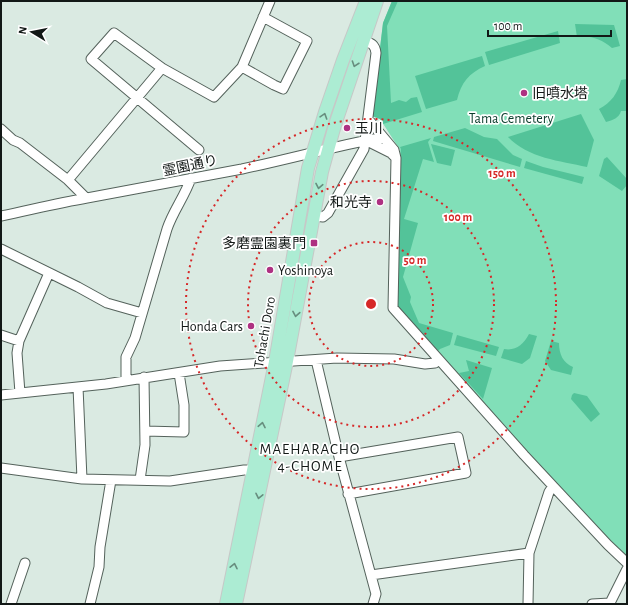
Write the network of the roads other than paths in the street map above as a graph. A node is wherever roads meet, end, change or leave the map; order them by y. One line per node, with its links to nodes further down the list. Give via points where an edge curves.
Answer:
1 (270, 1): 3 (street)
2 (368, 1): 4 (main road, Tohachi Doro); 14 (main road, Tohachi Doro, one-way to 2, via 343,60)
3 (263, 17): 5 (street); 5 (street, via 307,41 283,89)
4 (364, 41): 8 (street, via 376,48); 12 (main road, Tohachi Doro, one-way to 12)
5 (242, 67): 6 (street, via 214,97)
6 (162, 68): 7 (street); 7 (street, via 114,33 91,59)
7 (137, 98): 13 (street); 17 (street)
8 (368, 119): 10 (street); 11 (street)
9 (1, 128): 17 (street, via 13,140)
10 (384, 137): 11 (street, 霊園通り); 15 (street, via 394,150)
11 (366, 140): 12 (street, 霊園通り); 15 (street); 20 (street, via 364,149 328,213 323,217)
12 (328, 148): 14 (street, 霊園通り); 20 (main road, Tohachi Doro, one-way to 20)
13 (200, 150)
14 (312, 153): 16 (street, 霊園通り); 29 (main road, Tohachi Doro)
15 (396, 158): 27 (street, via 392,308)
16 (191, 178): 18 (street, 霊園通り); 23 (street, via 170,218)
17 (68, 180): 18 (street)
18 (86, 198): 19 (street, 霊園通り)
19 (1, 216)
20 (314, 216): 28 (main road, Tohachi Doro, one-way to 28)
21 (1, 249): 22 (street)
22 (49, 273): 23 (street, via 107,303); 25 (street)
23 (142, 313): 32 (street, via 126,357)
24 (1, 335): 25 (street)
25 (19, 341): 34 (street, via 17,353)
26 (316, 360): 27 (street, via 368,358 426,364); 28 (street); 37 (street)
27 (438, 360): 43 (street)
28 (288, 361): 29 (street); 53 (main road, Tohachi Doro, one-way to 53)
29 (275, 362): 30 (street, via 220,366); 39 (main road, Tohachi Doro, one-way to 29)
30 (180, 373): 31 (street); 36 (street, via 184,432)
31 (144, 377): 32 (street); 36 (street)
32 (126, 380): 33 (street)
33 (78, 387): 34 (street); 40 (street)
34 (20, 393): 35 (street)
35 (1, 395)
36 (145, 431): 42 (street)
37 (338, 457): 44 (street); 44 (street, via 458,437 466,473)
38 (1, 468): 40 (street)
39 (254, 470): 42 (street, via 170,481); 52 (main road, Tohachi Doro, one-way to 39)
40 (82, 479): 41 (street)
41 (111, 480): 42 (street); 51 (street, via 99,567)
42 (140, 480)
43 (553, 486): 45 (street); 47 (street)
44 (348, 494): 49 (street)
45 (529, 553): 49 (street); 55 (street)
46 (25, 563): 50 (street)
47 (627, 563)
48 (627, 569): 56 (street, via 610,603)
49 (371, 575): 54 (street, via 376,594)
50 (11, 604)
51 (90, 604)
52 (226, 604)
53 (236, 604)
54 (373, 604)
55 (528, 604)
56 (592, 604)

